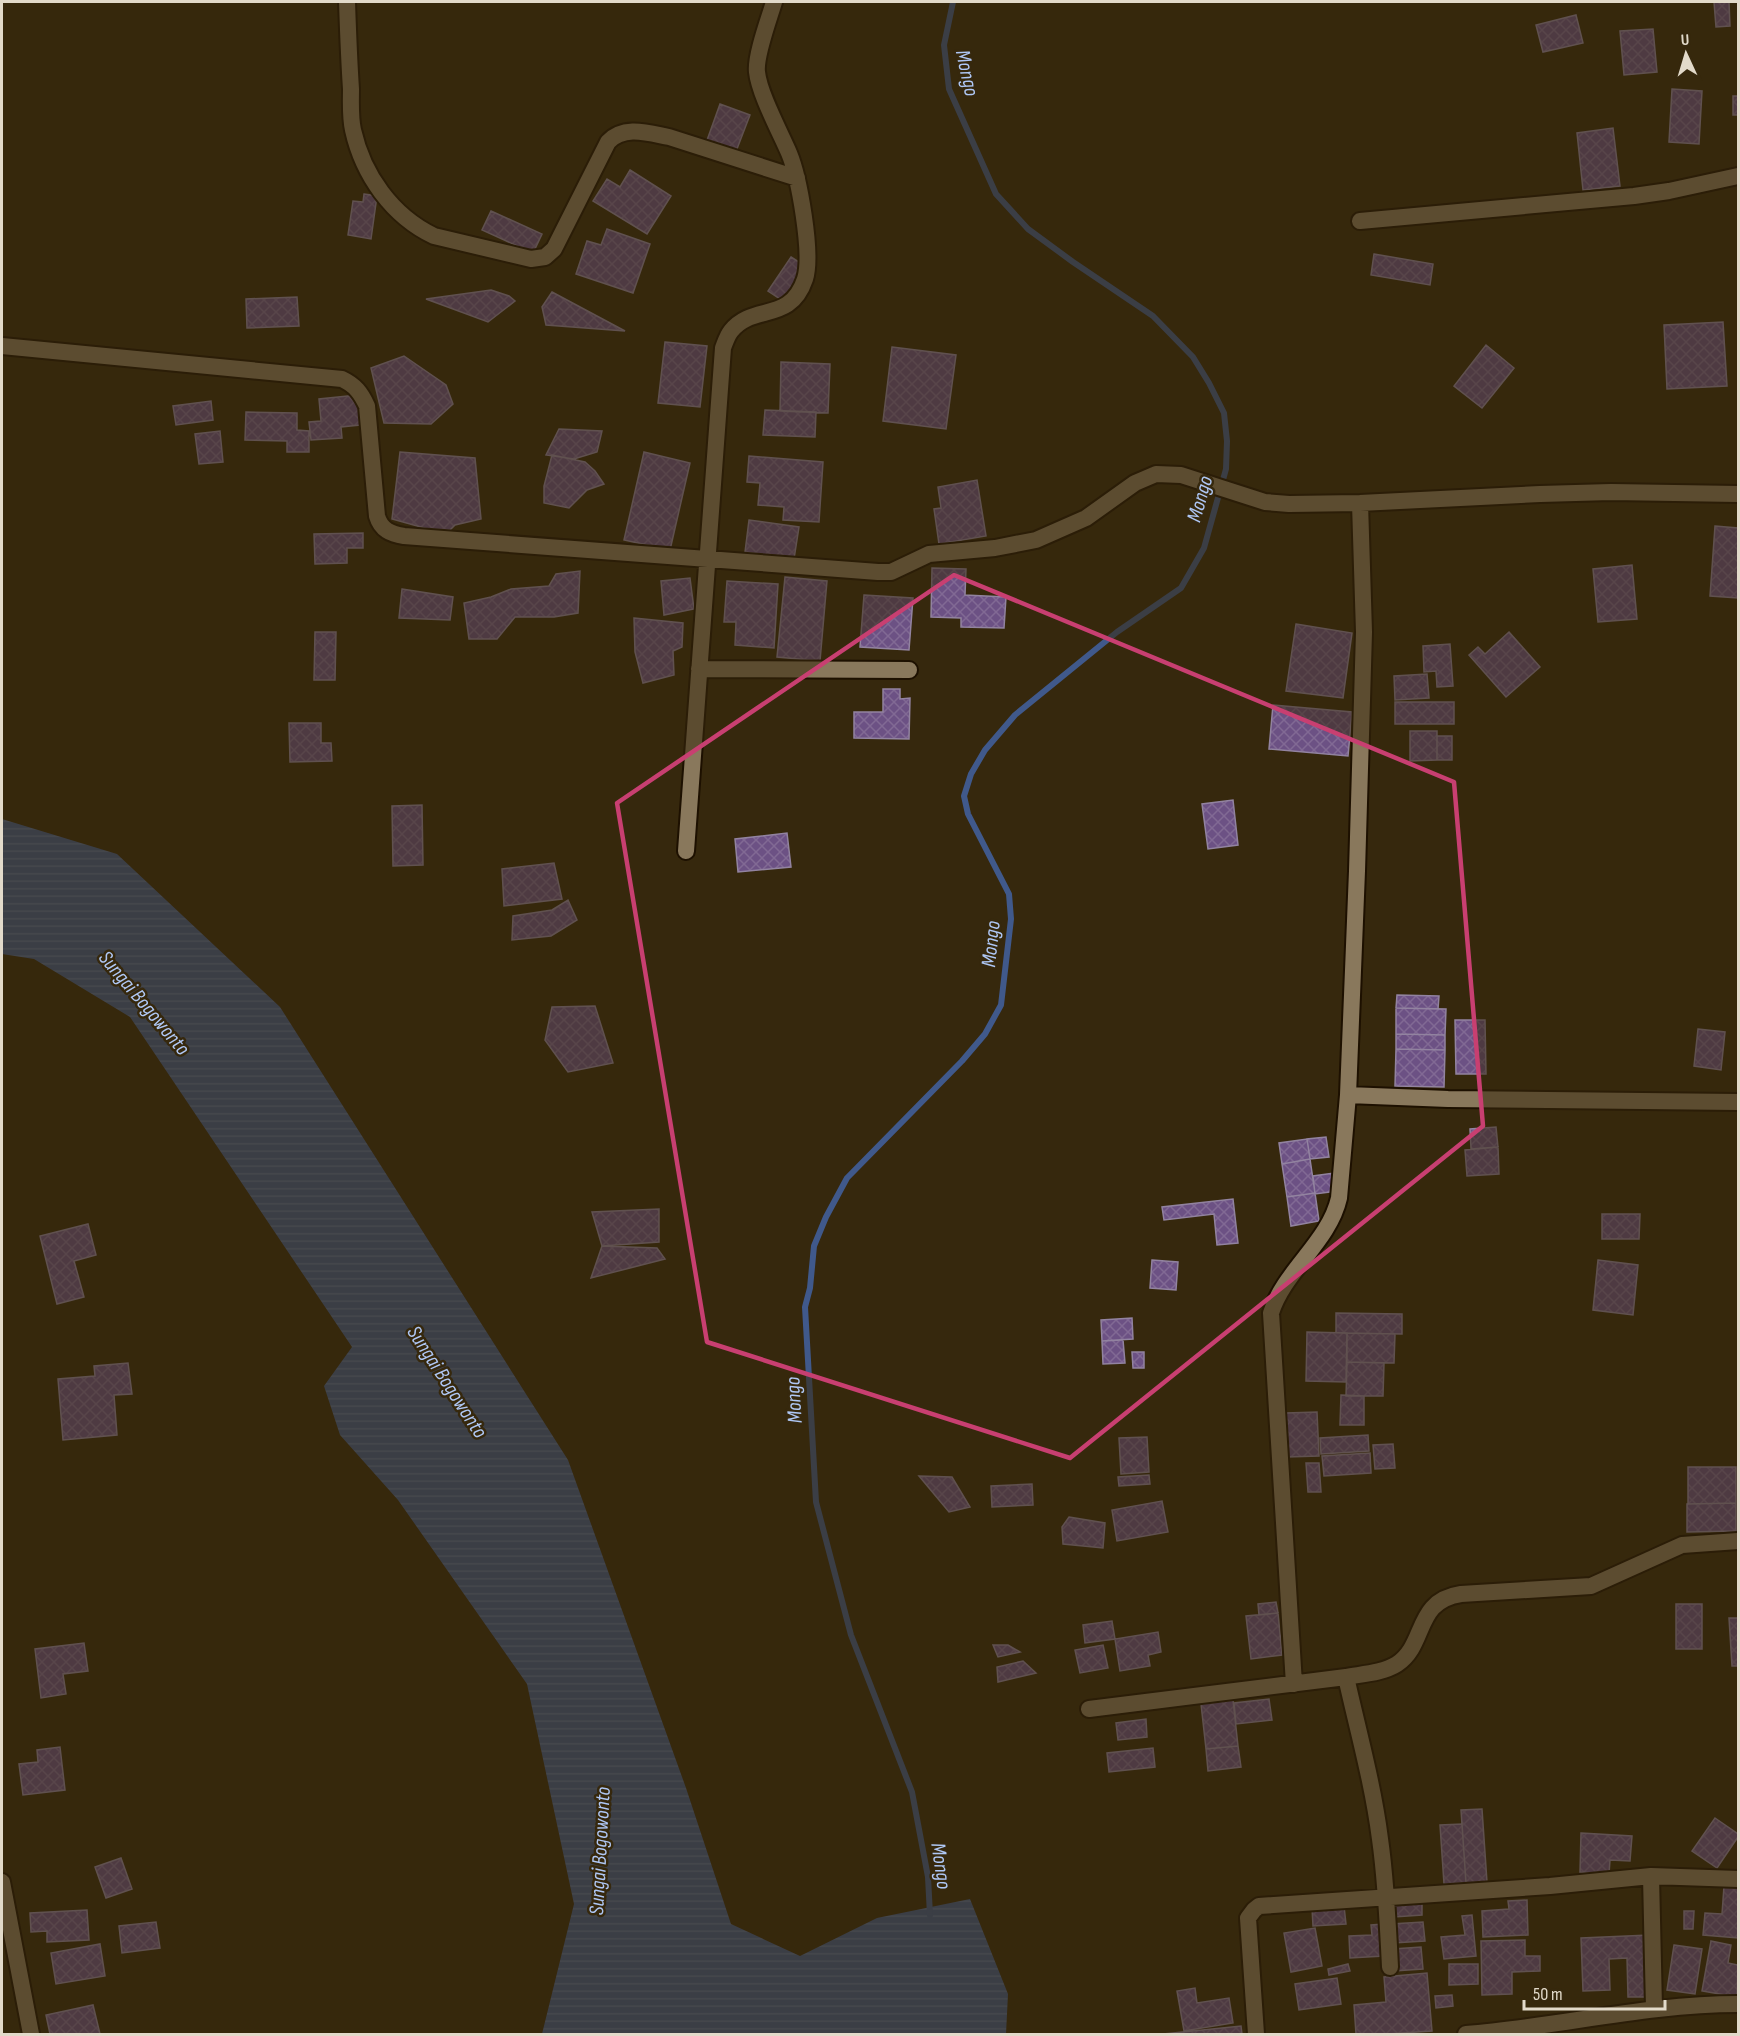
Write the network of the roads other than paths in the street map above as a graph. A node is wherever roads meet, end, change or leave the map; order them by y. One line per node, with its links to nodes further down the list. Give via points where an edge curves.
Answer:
1 (346, 2): 4 (street, via 352,129 363,161 384,196 420,230 434,236 531,259 545,257 554,249 608,142 626,132 669,137)
2 (774, 2): 4 (street, via 757,72)
3 (1738, 176): 5 (street, via 1634,196)
4 (797, 178): 9 (street, via 808,259 799,295 785,307 744,321 731,332 723,348)
5 (1359, 221)
6 (2, 346): 9 (street, via 342,380 354,387 367,406 377,516 386,530 404,536)
7 (1738, 494): 8 (street, via 1564,493)
8 (1360, 503): 9 (street, via 1265,502 1181,475 1156,474 1135,483 1086,518 1036,540 929,554 891,572); 13 (street, via 1364,632)
9 (706, 559): 10 (street)
10 (699, 669): 11 (street); 12 (street)
11 (909, 670)
12 (686, 851)
13 (1348, 1095): 14 (street); 17 (street, via 1337,1205 1271,1313)
14 (1738, 1102)
15 (1738, 1542): 16 (street, via 1682,1545 1591,1586 1447,1597 1431,1608 1399,1663)
16 (1346, 1677): 17 (street); 22 (street, via 1374,1800)
17 (1294, 1684): 18 (street)
18 (1089, 1709)
19 (1651, 1876): 20 (street); 22 (street); 25 (street)
20 (1738, 1879)
21 (2, 1882): 26 (street)
22 (1386, 1898): 23 (street); 27 (street, via 1259,1906 1254,1910 1248,1918)
23 (1390, 1967)
24 (1738, 2004): 25 (street)
25 (1654, 2008): 28 (street, via 1522,2030)
26 (31, 2034)
27 (1256, 2034)
28 (1466, 2034)

